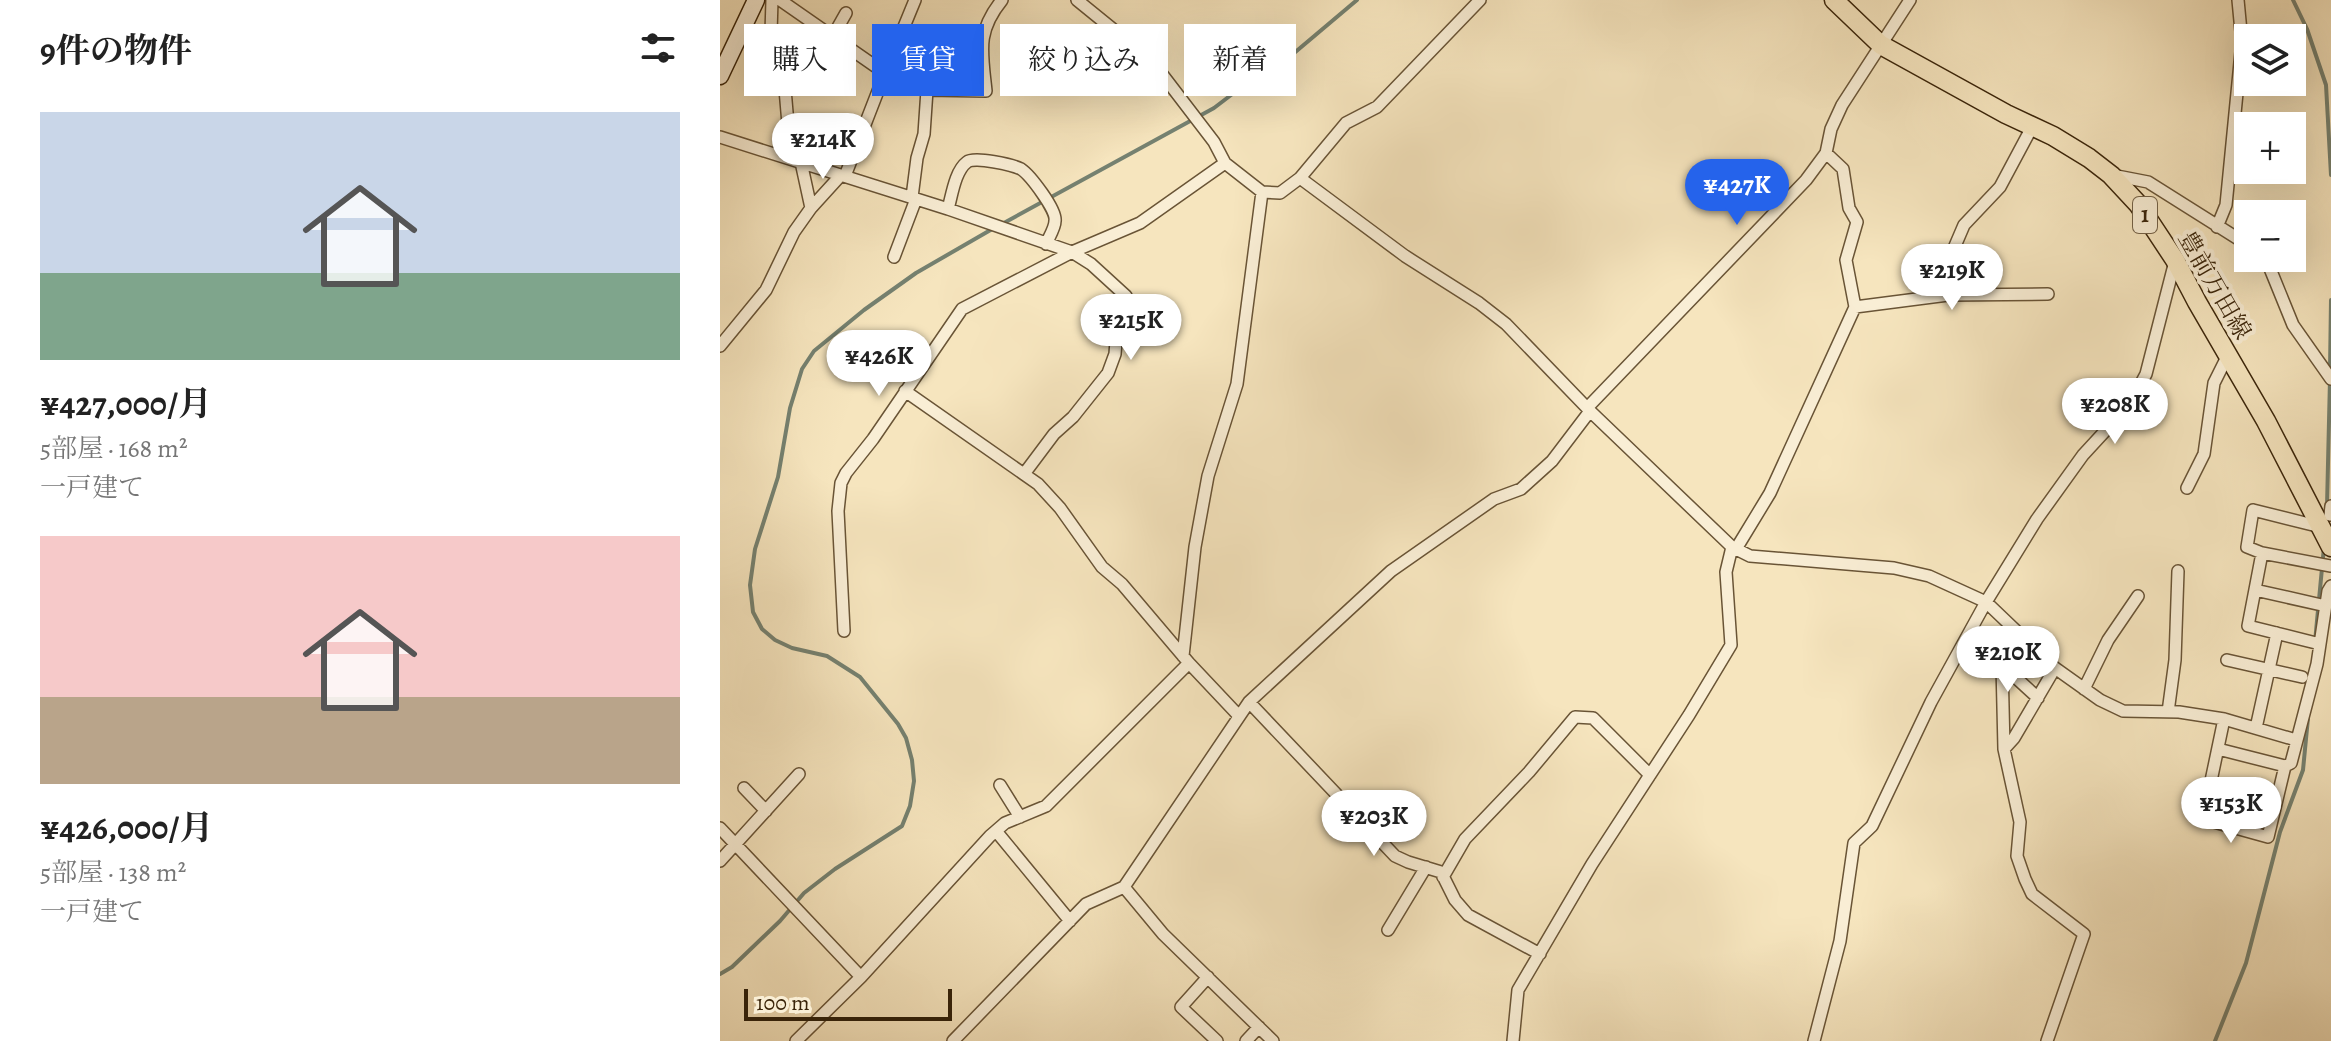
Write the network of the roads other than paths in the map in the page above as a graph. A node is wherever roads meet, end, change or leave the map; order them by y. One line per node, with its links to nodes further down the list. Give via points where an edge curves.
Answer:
1 (756, 0): 16 (main road)
2 (772, 0): 21 (street, via 771,33)
3 (780, 0): 12 (street)
4 (915, 0): 14 (street)
5 (1002, 0): 27 (street, via 981,37 986,91 927,90)
6 (1077, 0): 22 (street, via 1152,61)
7 (1480, 0): 25 (street, via 1377,107 1346,123)
8 (1834, 0): 15 (main road, 豊前万田線 / 1)
9 (1910, 0): 15 (street)
10 (2238, 0): 30 (street, via 2242,42 2226,205)
11 (846, 13): 13 (street)
12 (815, 24)
13 (840, 24)
14 (905, 24)
15 (1881, 45): 18 (main road, 豊前万田線 / 1); 20 (street, via 1842,105)
16 (720, 76)
17 (876, 96): 23 (street)
18 (2032, 127): 24 (main road, 豊前万田線 / 1); 38 (street, via 2000,187 1964,225 1952,253)
19 (720, 137): 21 (street)
20 (1826, 153): 39 (street, via 1843,169 1849,208 1857,222 1846,260); 44 (street)
21 (796, 160): 23 (street); 28 (street)
22 (1225, 163): 26 (street); 33 (street, via 1140,223)
23 (843, 175): 27 (street); 28 (street)
24 (2111, 175): 30 (street, via 2148,182); 35 (main road, 豊前万田線 / 1, via 2138,204)
25 (1300, 178): 26 (street, via 1280,193); 44 (street, via 1506,324)
26 (1262, 192): 62 (street, via 1237,384 1208,476 1195,547)
27 (914, 198): 29 (street); 34 (street)
28 (811, 208): 40 (street, via 766,290)
29 (948, 209): 32 (street); 32 (street, via 967,162 1018,167 1054,211 1056,220)
30 (2217, 227): 31 (street)
31 (2234, 237)
32 (1046, 244): 33 (street)
33 (1072, 252): 43 (street, via 962,309); 45 (street, via 1126,296 1126,306 1108,373)
34 (894, 257)
35 (2175, 260): 41 (main road, 豊前万田線 / 1); 56 (street, via 2146,374 2130,404 2083,455)
36 (2271, 272): 42 (street, via 2293,325)
37 (2048, 294): 38 (street)
38 (1948, 295): 39 (street)
39 (1855, 307): 49 (street, via 1770,493)
40 (720, 346)
41 (2228, 355): 46 (street, via 2214,383 2204,454); 47 (main road, 豊前万田線 / 1, via 2311,508)
42 (2331, 379)
43 (905, 391): 45 (street); 58 (street, via 841,483 838,548)
44 (1588, 410): 49 (street); 70 (street, via 1552,461 1521,489 1494,499 1391,571)
45 (1024, 474): 62 (street, via 1060,508 1102,567)
46 (2187, 488)
47 (2328, 516): 48 (main road, 豊前万田線 / 1); 50 (street, via 2253,510 2247,547)
48 (2331, 546)
49 (1734, 548): 56 (street, via 1750,556 1894,568 1929,576); 80 (street, via 1726,572 1731,645)
50 (2262, 553): 51 (street); 54 (street)
51 (2331, 566)
52 (2178, 571): 71 (street)
53 (2331, 586): 57 (street)
54 (2255, 590): 57 (street); 59 (street, via 2248,626)
55 (2138, 596): 68 (street)
56 (1986, 602): 60 (street); 65 (street)
57 (2326, 606): 61 (street)
58 (844, 631)
59 (2277, 633): 61 (street); 66 (street)
60 (1968, 635): 64 (street); 104 (street, via 1872,826 1854,843 1840,941)
61 (2320, 644): 75 (street)
62 (1186, 660): 72 (street); 84 (street, via 1046,806)
63 (2227, 660): 66 (street)
64 (2002, 665): 69 (street); 76 (street)
65 (2055, 668): 68 (street); 69 (street)
66 (2269, 670): 67 (street); 74 (street)
67 (2302, 677)
68 (2084, 689): 71 (street, via 2123,711)
69 (2038, 698): 76 (street)
70 (1249, 702): 72 (street); 89 (street, via 1395,856)
71 (2168, 712): 73 (street)
72 (1239, 716): 91 (street)
73 (2224, 719): 74 (street); 77 (street)
74 (2256, 728): 75 (street)
75 (2296, 740): 78 (street, via 2291,763)
76 (2004, 749): 105 (street, via 2020,822 2017,856 2025,879 2032,894 2084,934)
77 (2218, 749): 78 (street); 78 (street, via 2203,819 2268,837)
78 (2285, 766)
79 (799, 774): 83 (street)
80 (1650, 775): 90 (street, via 1593,718 1575,717 1465,839); 94 (street)
81 (1000, 785): 84 (street)
82 (744, 788): 83 (street)
83 (766, 811): 87 (street)
84 (1020, 817): 86 (street)
85 (720, 828): 87 (street)
86 (996, 831): 92 (street); 95 (street)
87 (735, 844): 88 (street); 95 (street)
88 (720, 861)
89 (1426, 867): 90 (street); 93 (street)
90 (1443, 877): 94 (street, via 1468,915)
91 (1124, 887): 92 (street, via 1086,904); 96 (street)
92 (1070, 921): 99 (street)
93 (1388, 930)
94 (1540, 954): 103 (street, via 1518,990)
95 (861, 977): 98 (street)
96 (1208, 977): 97 (street); 100 (street, via 1181,1007)
97 (1259, 1027): 101 (street); 102 (street)
98 (796, 1041)
99 (953, 1041)
100 (1217, 1041)
101 (1246, 1041)
102 (1273, 1041)
103 (1513, 1041)
104 (1814, 1041)
105 (2047, 1041)

